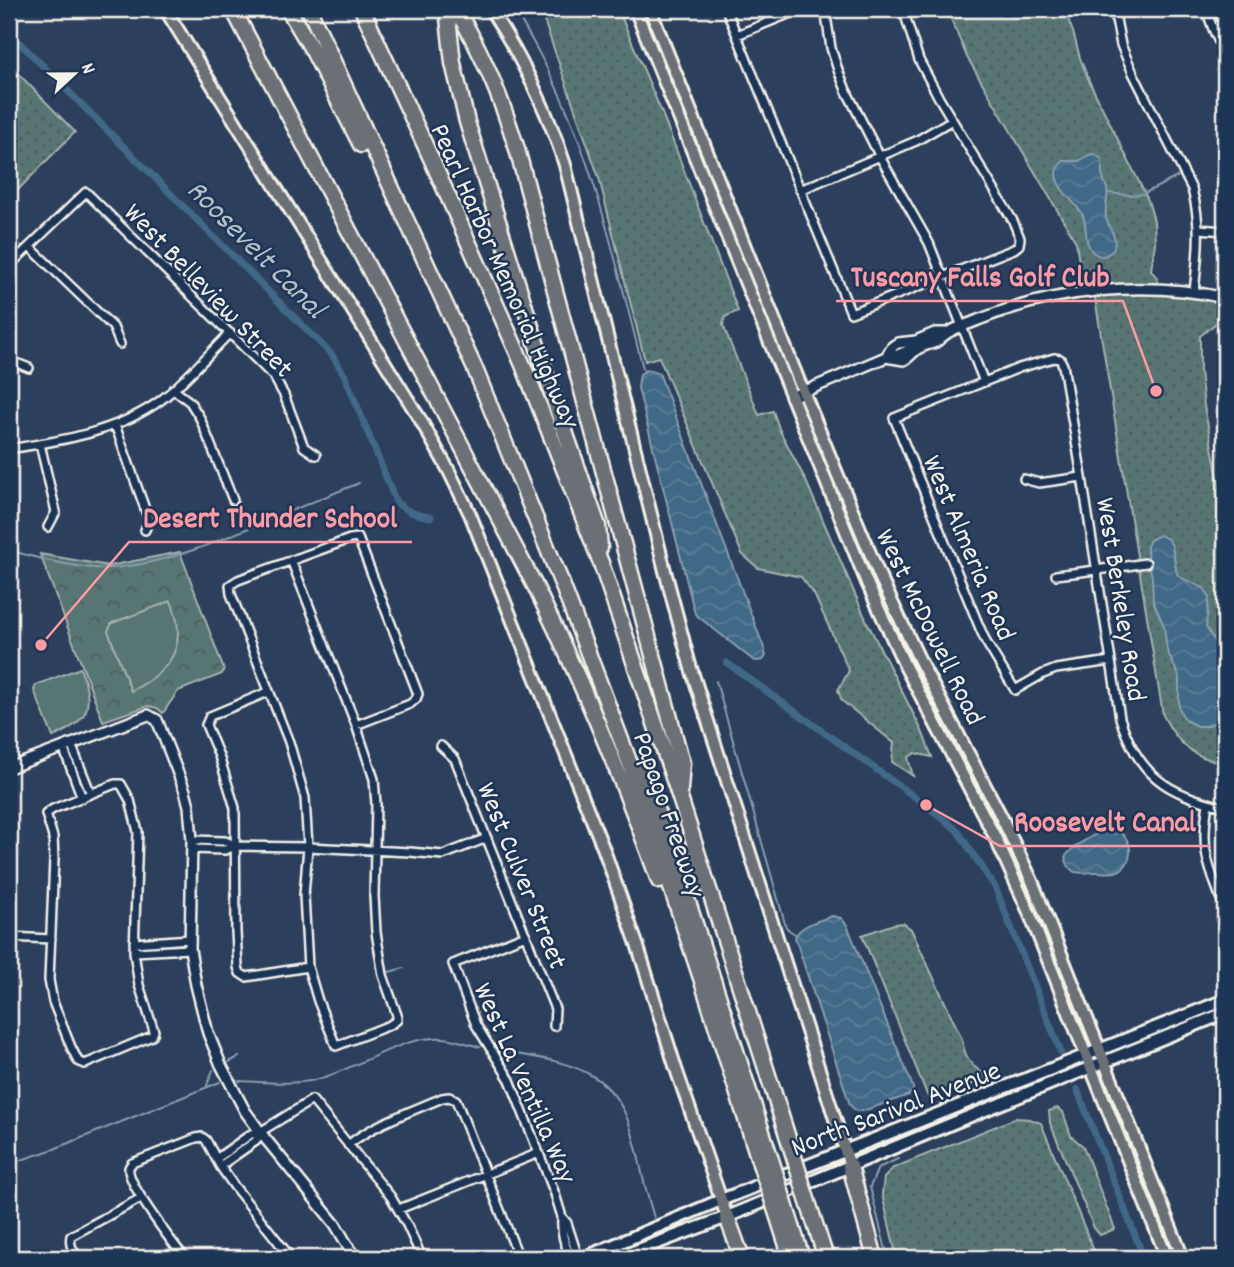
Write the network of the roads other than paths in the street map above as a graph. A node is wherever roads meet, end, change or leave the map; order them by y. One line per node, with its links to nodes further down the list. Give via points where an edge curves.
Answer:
1 (164, 9): 93 (main road, via 424,426 470,514 617,885)
2 (233, 9): 77 (highway, via 552,621 636,818 681,944)
3 (288, 9): 37 (highway, via 346,114)
4 (309, 9): 37 (highway)
5 (320, 9): 90 (highway, via 469,336 568,574 677,868)
6 (362, 9): 49 (highway, Pearl Harbor Memorial Highway, via 523,365)
7 (447, 9): 49 (highway, via 462,103 598,526)
8 (456, 9): 61 (highway, via 484,61 517,149 682,763)
9 (490, 9): 86 (main road, via 538,92 565,165 687,656)
10 (635, 9): 38 (main road, West McDowell Road)
11 (650, 9): 36 (main road, West McDowell Road)
12 (726, 9): 17 (street)
13 (825, 9): 17 (street, via 791,13); 20 (street, via 838,70)
14 (903, 9): 19 (street, via 919,60)
15 (1114, 9): 22 (street, via 1121,45 1133,73 1192,189)
16 (1206, 9): 18 (street)
17 (737, 35): 21 (street)
18 (1225, 55)
19 (952, 120): 20 (street); 26 (street, via 1020,238 1014,248)
20 (880, 157): 21 (street); 26 (street)
21 (800, 190): 26 (street, via 850,313)
22 (1199, 229): 23 (street); 27 (street)
23 (1225, 231)
24 (30, 247): 25 (street); 30 (street, West Belleview Street, via 86,192); 31 (street, via 113,327)
25 (9, 266)
26 (943, 277): 29 (street)
27 (1194, 292): 28 (street); 29 (street, via 1083,292 1021,306)
28 (1225, 299)
29 (961, 327): 34 (street); 36 (street, via 938,341 914,346)
30 (230, 333): 35 (street); 42 (street, West Belleview Street, via 274,377 304,447)
31 (120, 344)
32 (9, 354): 33 (street, via 14,362)
33 (29, 368)
34 (984, 382): 43 (street, West Berkeley Road, via 1028,365 1060,359); 53 (street, West Almeria Road, via 894,418 986,642 1016,690 1056,669)
35 (173, 389): 39 (street, via 146,410); 45 (street, via 201,418)
36 (803, 391): 38 (street); 81 (main road, West McDowell Road, via 888,594 1032,881)
37 (485, 393): 77 (highway, Papago Freeway, via 629,761)
38 (791, 397): 82 (main road, West McDowell Road, via 867,583 995,838)
39 (115, 425): 40 (street); 47 (street, via 149,520)
40 (40, 444): 41 (street); 46 (street, via 56,512)
41 (9, 449)
42 (316, 454)
43 (1082, 477): 44 (street, via 1039,483); 51 (street, West Berkeley Road)
44 (1024, 479)
45 (233, 500)
46 (48, 527)
47 (145, 530)
48 (291, 560): 54 (street, via 230,585); 55 (street); 55 (street, via 358,538 418,694 410,704)
49 (601, 563): 61 (highway, Papago Freeway)
50 (1146, 564): 51 (street)
51 (1097, 570): 52 (street); 53 (street, West Berkeley Road)
52 (1056, 575)
53 (1111, 662): 62 (street, West Berkeley Road, via 1120,718 1136,755 1175,792)
54 (268, 692): 66 (street, via 210,716 206,725 235,808); 67 (street, via 305,798)
55 (356, 725): 68 (street, via 374,779)
56 (67, 746): 58 (street); 59 (street); 60 (street); 65 (street, via 148,715 154,718 185,792)
57 (441, 746): 64 (street, West Culver Street, via 455,759)
58 (9, 768)
59 (91, 794): 60 (street); 73 (street, via 121,783 130,800 138,832)
60 (82, 798): 72 (street, via 46,814 54,859)
61 (680, 798): 111 (highway, Papago Freeway, bridge)
62 (1208, 804): 63 (street, West Berkeley Road); 69 (street, via 1205,852)
63 (1225, 807)
64 (487, 838): 68 (street, via 443,855); 70 (street, West Culver Street)
65 (191, 845): 66 (street, via 225,850); 74 (street)
66 (236, 846): 67 (street); 76 (street, via 240,973 246,977)
67 (308, 848): 68 (street); 76 (street, via 304,895)
68 (375, 850): 76 (street, via 378,953 397,1020 336,1046)
69 (1225, 909)
70 (526, 935): 80 (street, West Culver Street, via 555,1009); 87 (street, West La Ventilla Way, via 453,964 476,1025 510,1080)
71 (9, 937): 72 (street)
72 (51, 939): 75 (street, via 53,1002 78,1061 85,1064 152,1036)
73 (134, 943): 74 (street); 75 (street)
74 (190, 944): 75 (street); 84 (street, via 208,1033 245,1111)
75 (134, 952)
76 (308, 967)
77 (703, 984): 90 (highway, Papago Freeway)
78 (1225, 1000): 81 (main road, North Sarival Avenue)
79 (1225, 1013): 81 (main road, North Sarival Avenue)
80 (554, 1026)
81 (1103, 1056): 82 (main road, North Sarival Avenue); 114 (main road, West McDowell Road)
82 (1089, 1061): 83 (main road, North Sarival Avenue); 113 (main road, West McDowell Road)
83 (1057, 1074): 86 (main road, North Sarival Avenue); 89 (main road, North Sarival Avenue)
84 (260, 1132): 85 (street, via 312,1100); 88 (street, via 251,1134); 101 (street, via 335,1224)
85 (348, 1145): 91 (street, via 383,1123 449,1097 456,1100); 95 (street)
86 (846, 1150): 89 (main road); 93 (main road, North Sarival Avenue)
87 (539, 1153): 91 (street); 104 (street, West La Ventilla Way, via 567,1223)
88 (218, 1163): 92 (street, via 201,1137 132,1163 129,1174); 100 (street)
89 (850, 1166): 96 (main road, North Sarival Avenue); 112 (highway)
90 (768, 1171): 94 (highway, Papago Freeway, bridge)
91 (485, 1174): 95 (street); 103 (street)
92 (141, 1198): 98 (street, via 71,1236 72,1249); 99 (street)
93 (721, 1200): 96 (main road); 97 (main road, North Sarival Avenue)
94 (780, 1206): 109 (highway, Papago Freeway); 110 (highway)
95 (399, 1209): 102 (street)
96 (727, 1217): 107 (main road, North Sarival Avenue); 108 (highway)
97 (614, 1245): 105 (main road, North Sarival Avenue); 106 (main road)
98 (79, 1258)
99 (185, 1258)
100 (291, 1258)
101 (355, 1258)
102 (422, 1258)
103 (519, 1258)
104 (574, 1258)
105 (583, 1258)
106 (598, 1258)
107 (617, 1258)
108 (742, 1258)
109 (791, 1258)
110 (802, 1258)
111 (826, 1258)
112 (875, 1258)
113 (1167, 1258)
114 (1183, 1258)

